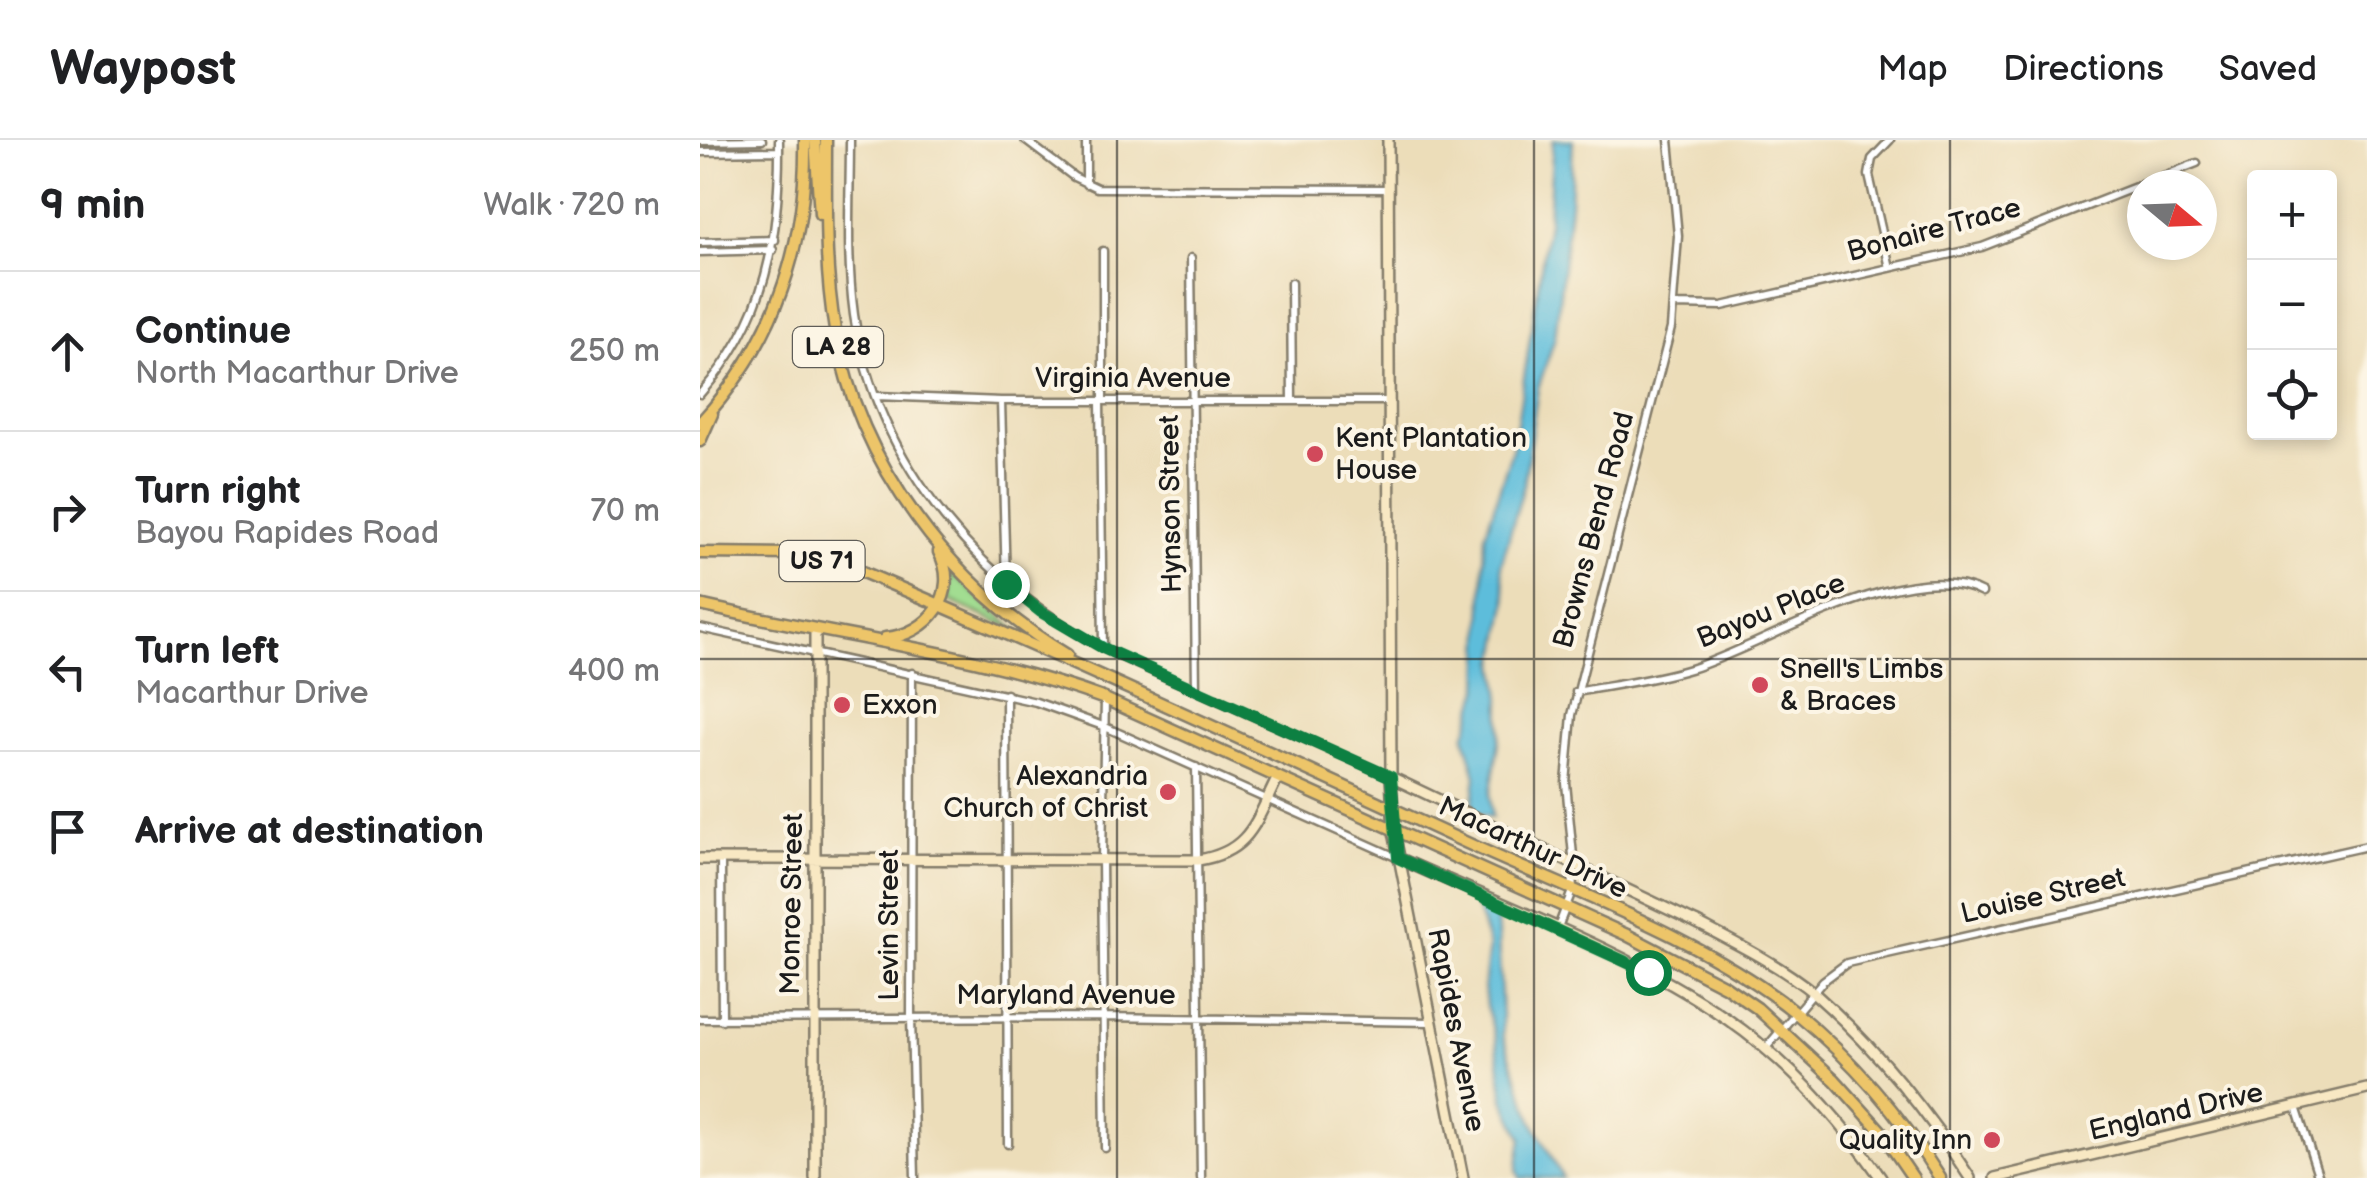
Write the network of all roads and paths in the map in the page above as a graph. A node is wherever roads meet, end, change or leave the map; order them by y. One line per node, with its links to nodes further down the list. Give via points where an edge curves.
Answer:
1 (762, 140): 12 (street)
2 (779, 140): 13 (street)
3 (805, 140): 35 (highway, LA 28, via 800,221 786,284 757,348)
4 (815, 140): 25 (highway)
5 (826, 140): 25 (highway, LA 28)
6 (850, 140): 28 (street, via 851,288)
7 (1024, 140): 16 (street)
8 (1086, 140): 16 (street)
9 (1388, 140): 17 (street, Rapides Avenue)
10 (1668, 140): 27 (street, Browns Bend Road, via 1678,236)
11 (1890, 140): 24 (street, via 1872,159 1869,174)
12 (700, 141)
13 (779, 151): 14 (street); 18 (street)
14 (700, 152)
15 (2198, 163): 24 (street, Bonaire Trace, via 1982,247)
16 (1086, 184): 17 (street)
17 (1388, 188): 34 (street, Rapides Avenue)
18 (774, 240): 19 (street); 20 (street)
19 (700, 242)
20 (773, 250): 22 (street); 29 (street, via 754,311)
21 (1103, 250): 31 (street)
22 (700, 252)
23 (1191, 258): 32 (street, Hynson Street)
24 (1890, 268): 27 (street, Bonaire Trace, via 1722,306)
25 (828, 270): 38 (highway, LA 28, via 840,357 856,406 893,481)
26 (1291, 283): 33 (street)
27 (1674, 304): 54 (street, Browns Bend Road)
28 (875, 392): 30 (street, Virginia Avenue); 40 (street, via 897,445 933,503)
29 (700, 394)
30 (1001, 401): 31 (street, Virginia Avenue); 40 (street)
31 (1102, 401): 32 (street, Virginia Avenue); 49 (street)
32 (1192, 401): 33 (street, Virginia Avenue); 53 (street, Hynson Street)
33 (1292, 401): 34 (street, Virginia Avenue)
34 (1390, 401): 60 (street, Rapides Avenue)
35 (717, 404): 36 (highway); 37 (highway, LA 28)
36 (700, 423)
37 (700, 441)
38 (928, 532): 43 (highway, via 946,573); 52 (highway, LA 28, via 1021,624)
39 (700, 553): 43 (highway, Macarthur Drive / US 71, via 792,554 858,570)
40 (1006, 584): 49 (street)
41 (700, 592): 45 (highway)
42 (1982, 593): 54 (street, Bayou Place, via 1944,582 1854,600 1690,669)
43 (938, 604): 48 (highway, via 911,634); 52 (highway, Macarthur Drive / US 71)
44 (700, 605): 45 (highway, Macarthur Drive / US 71)
45 (726, 612): 47 (highway, Macarthur Drive / US 71)
46 (700, 628): 50 (street)
47 (816, 630): 48 (highway, Macarthur Drive / US 71); 50 (street, Monroe Street)
48 (869, 639): 56 (highway, Macarthur Drive / US 71, via 1005,667)
49 (1103, 648): 53 (street)
50 (816, 654): 51 (street); 66 (street, Monroe Street)
51 (912, 673): 55 (street); 67 (street, Levin Street)
52 (1130, 689): 58 (highway, Macarthur Drive / US 71)
53 (1196, 690): 60 (street)
54 (1576, 692): 74 (street, Browns Bend Road, via 1566,783)
55 (1006, 694): 57 (street); 68 (street)
56 (1105, 699): 57 (street); 61 (highway, Macarthur Drive / US 71)
57 (1102, 726): 59 (street); 69 (street)
58 (1287, 759): 61 (highway); 63 (highway, Macarthur Drive / US 71)
59 (1196, 768): 62 (street); 73 (street)
60 (1391, 777): 63 (street, Rapides Avenue); 74 (street)
61 (1278, 778): 62 (street); 64 (highway, Macarthur Drive / US 71)
62 (1267, 798): 70 (street); 73 (street, via 1242,842)
63 (1393, 808): 64 (street, Rapides Avenue); 75 (highway, Macarthur Drive / US 71)
64 (1394, 832): 70 (street, Rapides Avenue); 76 (highway, Macarthur Drive / US 71)
65 (2367, 846): 78 (street, Louise Street, via 1847,963)
66 (815, 858): 67 (street); 72 (street); 83 (street, Monroe Street)
67 (911, 858): 68 (street); 81 (street, Levin Street)
68 (1008, 858): 69 (street); 84 (street)
69 (1102, 858): 73 (street); 80 (street)
70 (1398, 858): 77 (street); 87 (street, Rapides Avenue)
71 (700, 859): 72 (street)
72 (722, 859): 86 (street)
73 (1198, 860): 82 (street)
74 (1574, 866): 75 (street, Browns Bend Road); 78 (street, via 1739,945)
75 (1572, 891): 76 (street, Browns Bend Road); 79 (highway, Macarthur Drive / US 71, via 1704,953)
76 (1567, 909): 77 (street, Browns Bend Road); 88 (highway, Macarthur Drive / US 71, via 1701,972)
77 (1557, 930): 89 (street, via 1687,994)
78 (1813, 993): 79 (street, Louise Street); 101 (street, via 1920,1106)
79 (1796, 1013): 88 (street, Louise Street); 100 (highway, Macarthur Drive / US 71, via 1884,1101)
80 (1104, 1017): 82 (street, Maryland Avenue); 84 (street, Maryland Avenue); 93 (street)
81 (911, 1018): 83 (street, Maryland Avenue); 84 (street, Maryland Avenue); 95 (street, Levin Street)
82 (1198, 1018): 87 (street, Maryland Avenue); 96 (street)
83 (813, 1019): 86 (street, Maryland Avenue); 94 (street, Monroe Street)
84 (1008, 1019): 92 (street)
85 (700, 1020): 86 (street, Maryland Avenue)
86 (722, 1020)
87 (1431, 1022): 97 (street, Rapides Avenue)
88 (1782, 1029): 89 (street, Louise Street); 99 (highway, Macarthur Drive / US 71, via 1858,1104)
89 (1764, 1050): 98 (street, via 1822,1104)
90 (2367, 1090): 91 (street, England Drive)
91 (2296, 1107): 102 (street, England Drive); 103 (street)
92 (1008, 1144)
93 (1105, 1148)
94 (814, 1178)
95 (915, 1178)
96 (1201, 1178)
97 (1463, 1178)
98 (1881, 1178)
99 (1914, 1178)
100 (1940, 1178)
101 (1970, 1178)
102 (1995, 1178)
103 (2319, 1178)

